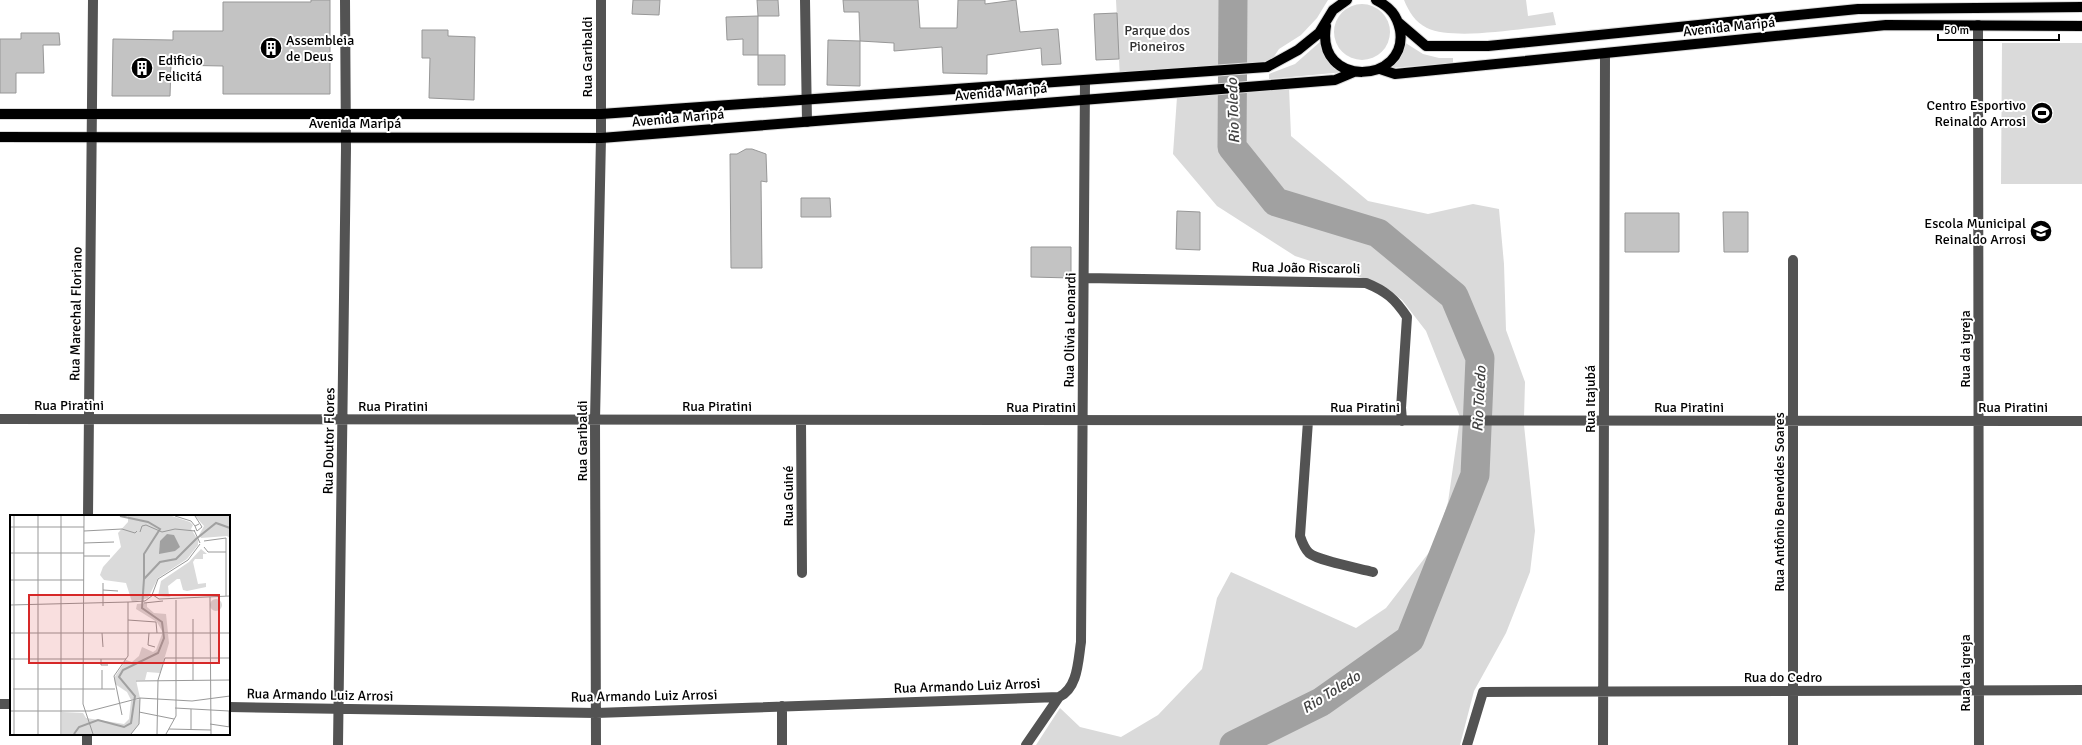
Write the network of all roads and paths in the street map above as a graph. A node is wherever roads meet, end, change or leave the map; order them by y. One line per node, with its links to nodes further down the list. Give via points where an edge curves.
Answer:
1 (93, 0): 22 (street)
2 (345, 0): 20 (street)
3 (601, 0): 21 (street, Rua Garibaldi)
4 (805, 0): 18 (street)
5 (1347, 0): 9 (main road, Avenida Maripá, via 1333,10)
6 (1376, 0): 7 (main road)
7 (1389, 4): 10 (main road)
8 (2082, 7): 10 (main road, Avenida Maripá, via 1858,9 1488,46 1426,46)
9 (1326, 22): 15 (main road, via 1326,48 1342,67); 16 (main road, Avenida Maripá, via 1319,33 1298,50 1267,67)
10 (1398, 22): 14 (main road, via 1401,35 1398,48 1392,60)
11 (1978, 25): 12 (main road, Avenida Maripá); 13 (main road, Avenida Maripá, via 1886,25); 40 (street, Rua da igreja)
12 (2082, 26)
13 (1606, 54): 14 (main road, Avenida Maripá, via 1395,74); 38 (street, Rua Itajubá)
14 (1380, 69): 15 (main road, via 1368,73)
15 (1354, 72): 17 (main road, Avenida Maripá, via 1334,80)
16 (1085, 81): 17 (street, Rua Olivia Leonardi); 18 (main road, Avenida Maripá)
17 (1086, 99): 23 (main road, Avenida Maripá); 29 (street, Rua Olivia Leonardi)
18 (806, 100): 21 (main road, Avenida Maripá); 23 (street)
19 (0, 114): 22 (main road, Avenida Maripá)
20 (346, 114): 21 (main road, Avenida Maripá); 22 (main road, Avenida Maripá); 26 (street, Rua Doutor Flores)
21 (601, 114): 27 (street, Rua Garibaldi)
22 (92, 115): 25 (street, Rua Marechal Floriano)
23 (807, 122): 27 (main road, Avenida Maripá)
24 (0, 137): 25 (main road, Avenida Maripá)
25 (92, 137): 26 (main road, Avenida Maripá); 31 (street, Rua Marechal Floriano)
26 (346, 137): 27 (main road, Avenida Maripá); 32 (street, Rua Doutor Flores)
27 (601, 138): 33 (street, Rua Garibaldi)
28 (1793, 260): 39 (street, Rua Antônio Benevides Soares)
29 (1085, 278): 35 (street, Rua Olivia Leonardi); 37 (street, Rua João Riscaroli, via 1366,283 1385,291 1407,317)
30 (0, 419): 31 (street, Rua Piratini)
31 (89, 419): 32 (street, Rua Piratini); 42 (street, Rua Marechal Floriano)
32 (343, 420): 33 (street, Rua Piratini); 52 (street, Rua Doutor Flores)
33 (595, 420): 34 (street, Rua Piratini); 53 (street, Rua Garibaldi)
34 (801, 420): 35 (street, Rua Piratini); 44 (street, Rua Guiné)
35 (1084, 421): 36 (street, Rua Piratini); 49 (street, Rua Olivia Leonardi, via 1081,642 1073,685 1066,694)
36 (1308, 421): 37 (street, Rua Piratini); 43 (street, via 1300,536 1303,545 1310,553 1320,557)
37 (1402, 421): 38 (street, Rua Piratini)
38 (1604, 421): 39 (street, Rua Piratini); 47 (street, Rua Itajubá)
39 (1793, 421): 40 (street, Rua Piratini); 48 (street, Rua Antônio Benevides Soares)
40 (1979, 421): 41 (street, Rua Piratini); 45 (street, Rua da igreja)
41 (2082, 421)
42 (88, 515)
43 (1373, 572)
44 (802, 573)
45 (1979, 690): 46 (street, Rua do Cedro); 48 (street, Rua do Cedro); 61 (street, Rua da igreja)
46 (2082, 690)
47 (1603, 691): 48 (street, Rua do Cedro); 58 (street, Rua do Cedro, via 1483,692); 59 (street, Rua Itajubá)
48 (1793, 691): 60 (street, Rua Antônio Benevides Soares)
49 (1059, 697): 50 (street, Rua Armando Luiz Arrosi); 57 (street, Rua Olivia Leonardi)
50 (782, 706): 53 (street, Rua Armando Luiz Arrosi); 56 (street)
51 (230, 707): 52 (street, Rua Armando Luiz Arrosi)
52 (338, 710): 53 (street, Rua Armando Luiz Arrosi); 54 (street, Rua Doutor Flores)
53 (596, 712): 55 (street, Rua Garibaldi)
54 (338, 745)
55 (596, 745)
56 (782, 745)
57 (1026, 745)
58 (1467, 745)
59 (1603, 745)
60 (1793, 745)
61 (1979, 745)

